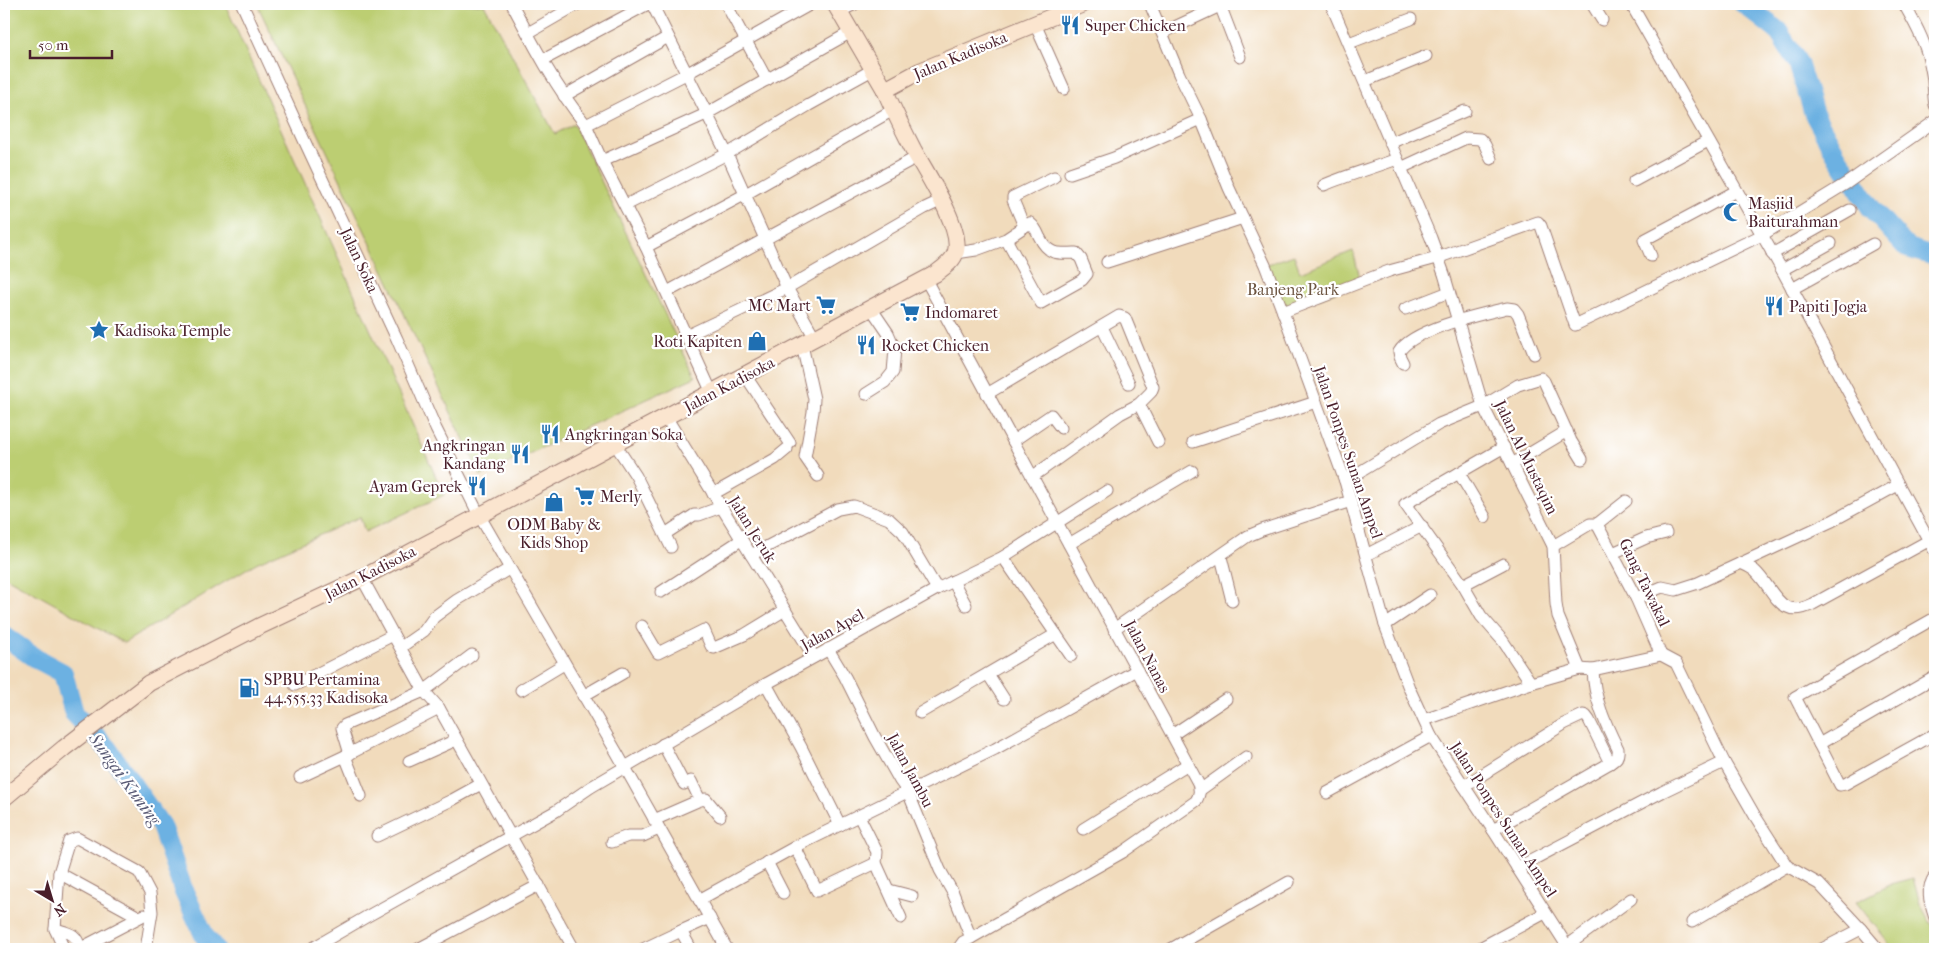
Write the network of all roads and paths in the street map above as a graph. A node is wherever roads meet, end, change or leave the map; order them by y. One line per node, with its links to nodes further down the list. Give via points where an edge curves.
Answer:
1 (242, 4): 115 (street, Jalan Soka)
2 (512, 4): 21 (street)
3 (578, 4): 21 (street)
4 (650, 4): 22 (street); 27 (street)
5 (726, 4): 23 (street)
6 (811, 4): 23 (street)
7 (855, 4): 15 (street)
8 (1083, 4): 18 (street, Jalan Kadisoka)
9 (1150, 4): 20 (street, Jalan Ponpes Sunan Ampel)
10 (1331, 4): 24 (street, Jalan Al Mustaqim)
11 (1592, 4): 17 (street)
12 (1631, 4): 42 (street)
13 (1904, 4): 35 (street, via 1928,52)
14 (1222, 5): 20 (street); 26 (street)
15 (838, 8): 19 (street)
16 (1411, 19): 24 (street)
17 (1602, 20)
18 (1035, 24): 32 (street, Jalan Kadisoka, via 920,71); 33 (street)
19 (852, 32): 28 (street); 30 (street)
20 (1162, 32): 39 (street, Jalan Ponpes Sunan Ampel)
21 (528, 33): 27 (street)
22 (668, 37): 29 (street); 34 (street)
23 (746, 42): 29 (street); 30 (street)
24 (1349, 43): 31 (street, Jalan Al Mustaqim)
25 (1426, 56): 31 (street)
26 (1240, 57)
27 (542, 60): 34 (street)
28 (874, 69): 32 (street); 44 (street)
29 (686, 74): 38 (street); 41 (street)
30 (767, 80): 38 (street)
31 (1365, 81): 43 (street, Jalan Al Mustaqim)
32 (886, 90): 36 (street)
33 (1064, 90)
34 (564, 96): 41 (street)
35 (1935, 105)
36 (893, 110): 45 (street); 54 (street)
37 (1465, 111): 43 (street)
38 (706, 114): 44 (street); 47 (street)
39 (1201, 119): 49 (street, via 1114,158); 58 (street, Jalan Ponpes Sunan Ampel)
40 (1935, 121): 60 (street, via 1847,183)
41 (586, 125): 47 (street)
42 (1708, 141): 51 (street); 53 (street)
43 (1390, 143): 48 (street, Jalan Al Mustaqim)
44 (727, 154): 54 (street); 56 (street)
45 (917, 157): 55 (street); 62 (street)
46 (1491, 159): 48 (street, via 1480,139 1466,138)
47 (602, 162): 56 (street)
48 (1399, 164): 52 (street, via 1353,173); 69 (street, Jalan Al Mustaqim)
49 (1070, 173)
50 (1054, 177): 59 (street, via 1014,197)
51 (1634, 181)
52 (1324, 185)
53 (1736, 190): 60 (street); 68 (street, via 1644,240)
54 (744, 195): 62 (street); 65 (street)
55 (942, 200): 66 (street, via 955,234); 73 (street)
56 (626, 205): 65 (street)
57 (1850, 210): 67 (street)
58 (1243, 218): 70 (street); 79 (street, Jalan Ponpes Sunan Ampel)
59 (1024, 226): 61 (street); 61 (street, via 1029,223 1034,226 1044,247 1051,252 1076,253 1087,274 1082,280 1041,303)
60 (1762, 235): 67 (street); 69 (street, via 1575,325 1539,222)
61 (1006, 239): 66 (street, via 976,250)
62 (766, 240): 73 (street); 75 (street)
63 (1831, 243): 71 (street)
64 (1873, 244): 74 (street)
65 (646, 247): 75 (street)
66 (956, 253): 72 (street, Jalan Kadisoka)
67 (1772, 254): 71 (street)
68 (1651, 256)
69 (1437, 258): 76 (street, Jalan Al Mustaqim); 79 (street, via 1389,271)
70 (1107, 262)
71 (1782, 270): 74 (street)
72 (926, 280): 77 (street, Jalan Kadisoka); 90 (street, Jalan Nanas)
73 (787, 288): 82 (street); 83 (street)
74 (1792, 289): 109 (street)
75 (667, 292): 82 (street)
76 (1449, 292): 78 (street); 80 (street, Jalan Al Mustaqim)
77 (871, 308): 83 (street, Jalan Kadisoka); 89 (street, via 895,350 893,372)
78 (1405, 309)
79 (1283, 312): 91 (street, Jalan Ponpes Sunan Ampel)
80 (1458, 320): 84 (street, via 1514,309); 85 (street, via 1408,341 1399,352); 93 (street, Jalan Al Mustaqim)
81 (1102, 327): 87 (street); 90 (street); 92 (street, via 1120,316 1125,318 1153,387)
82 (686, 336): 88 (street)
83 (809, 342): 86 (street, Jalan Kadisoka); 106 (street, via 814,399 805,457)
84 (1534, 354)
85 (1403, 363)
86 (745, 375): 88 (street, Jalan Kadisoka); 111 (street, via 789,446 775,459)
87 (1129, 383)
88 (712, 393): 94 (street, Jalan Kadisoka)
89 (866, 394)
90 (987, 394): 97 (street, Jalan Nanas)
91 (1316, 402): 99 (street); 108 (street, Jalan Ponpes Sunan Ampel)
92 (1138, 404): 98 (street); 107 (street)
93 (1482, 406): 96 (street, via 1518,385 1541,378); 101 (street, Jalan Al Mustaqim); 108 (street, via 1440,424)
94 (666, 417): 100 (street, Jalan Kadisoka); 111 (street, Jalan Jeruk)
95 (1061, 428): 97 (street, via 1051,415)
96 (1567, 431): 102 (street); 103 (street)
97 (1013, 441): 107 (street, Jalan Nanas)
98 (1158, 442)
99 (1193, 442)
100 (616, 444): 115 (street, Jalan Kadisoka); 121 (street, via 636,476)
101 (1504, 447): 103 (street, Jalan Al Mustaqim); 105 (street)
102 (1582, 459)
103 (1512, 464): 125 (street, Jalan Al Mustaqim)
104 (1192, 471): 124 (street)
105 (1459, 473): 116 (street); 119 (street, via 1405,504)
106 (818, 476)
107 (1032, 477): 117 (street, Jalan Nanas)
108 (1345, 481): 112 (street, Jalan Ponpes Sunan Ampel)
109 (1898, 485): 123 (street); 133 (street, via 1854,510)
110 (1107, 491): 117 (street, Jalan Apel)
111 (713, 494): 114 (street, Jalan Jeruk)
112 (1351, 501): 129 (street, Jalan Ponpes Sunan Ampel); 132 (street, via 1248,536)
113 (1626, 501): 118 (street)
114 (720, 507): 121 (street, via 694,515); 122 (street, Jalan Jeruk)
115 (479, 515): 135 (street, Jalan Soka); 136 (street, Jalan Kadisoka)
116 (1485, 516)
117 (1057, 523): 124 (street, Jalan Nanas); 131 (street, Jalan Apel)
118 (1598, 524): 125 (street, via 1590,524); 128 (street, Gang Tawakal)
119 (1422, 526): 129 (street); 138 (street)
120 (1666, 532): 128 (street)
121 (664, 534): 126 (street)
122 (741, 540): 130 (street, Jalan Jeruk); 140 (street)
123 (1928, 541): 127 (street); 133 (street, via 1813,604 1794,610 1785,607 1753,569)
124 (1069, 544): 149 (street, Jalan Nanas)
125 (1553, 546): 159 (street, Jalan Al Mustaqim, via 1558,616)
126 (671, 547)
127 (1935, 552)
128 (1613, 553): 142 (street, Gang Tawakal)
129 (1366, 555): 147 (street, Jalan Ponpes Sunan Ampel)
130 (751, 556): 139 (street, via 838,509 854,506 889,519 903,532); 145 (street, Jalan Jeruk)
131 (1003, 557): 137 (street, Jalan Apel); 150 (street)
132 (1221, 557): 143 (street); 149 (street)
133 (1741, 563): 142 (street, via 1698,583 1676,590 1662,587)
134 (1503, 564): 138 (street)
135 (509, 569): 152 (street, via 457,600 434,617 424,631); 158 (street, Jalan Soka)
136 (362, 578): 151 (street); 196 (street, Jalan Kadisoka, via 258,626 149,683)
137 (953, 581): 139 (street, Jalan Apel); 144 (street)
138 (1463, 585): 165 (street, via 1481,616 1503,641)
139 (937, 589): 153 (street, Jalan Apel)
140 (661, 592)
141 (1430, 595): 147 (street)
142 (1636, 598): 155 (street, Gang Tawakal)
143 (1232, 601)
144 (966, 606)
145 (785, 610): 148 (street, via 744,635 714,648 704,630 658,654); 157 (street, Jalan Jeruk)
146 (1935, 618): 181 (street, via 1795,697)
147 (1385, 625): 175 (street, Jalan Ponpes Sunan Ampel)
148 (642, 626)
149 (1114, 629): 160 (street, Jalan Nanas)
150 (1056, 634): 156 (street); 163 (street)
151 (393, 636): 152 (street); 167 (street)
152 (401, 647): 168 (street)
153 (828, 650): 157 (street, Jalan Apel); 193 (street, Jalan Jambu)
154 (472, 655): 168 (street)
155 (1661, 655): 161 (street); 185 (street, via 1676,663)
156 (1071, 656)
157 (814, 657): 166 (street, Jalan Apel)
158 (564, 664): 169 (street); 170 (street, Jalan Soka)
159 (1580, 669): 161 (street); 165 (street)
160 (1137, 670): 177 (street, Jalan Nanas); 193 (street, via 995,749)
161 (1593, 670): 186 (street, via 1600,709 1619,754)
162 (623, 673): 170 (street)
163 (988, 674): 171 (street); 174 (street)
164 (1935, 677): 181 (street)
165 (1531, 683): 175 (street)
166 (766, 684): 180 (street, Jalan Apel); 201 (street)
167 (295, 685)
168 (424, 690): 173 (street); 182 (street, via 345,724 342,728)
169 (520, 690)
170 (583, 696): 188 (street, Jalan Soka)
171 (1004, 699)
172 (1226, 699): 177 (street)
173 (439, 708): 179 (street); 182 (street)
174 (920, 713)
175 (1424, 720): 178 (street, Jalan Ponpes Sunan Ampel)
176 (1935, 734): 181 (street, via 1840,785)
177 (1172, 735): 187 (street, Jalan Nanas)
178 (1431, 736): 191 (street, Jalan Ponpes Sunan Ampel); 194 (street)
179 (456, 740): 184 (street); 190 (street)
180 (663, 744): 188 (street, Jalan Apel); 197 (street, via 684,784 691,781)
181 (1819, 744)
182 (348, 755): 189 (street); 195 (street)
183 (1246, 757): 192 (street)
184 (409, 761)
185 (1724, 762): 210 (street); 211 (street)
186 (1610, 763): 191 (street, via 1589,720 1583,715); 203 (street)
187 (1188, 764): 192 (street, Jalan Nanas); 202 (street)
188 (625, 767): 200 (street, Jalan Soka); 205 (street, Jalan Apel)
189 (300, 777)
190 (481, 784): 204 (street); 205 (street)
191 (1464, 786): 203 (street, Jalan Ponpes Sunan Ampel)
192 (1200, 790): 231 (street, via 1196,801 1123,852)
193 (908, 792): 199 (street); 231 (street, Jalan Jambu)
194 (1327, 793)
195 (361, 796)
196 (4, 798)
197 (700, 800): 198 (street, via 706,799); 200 (street)
198 (720, 816)
199 (858, 816): 201 (street); 209 (street, via 877,852)
200 (657, 824): 206 (street, via 643,836 628,836); 220 (street, Jalan Soka)
201 (840, 825): 207 (street)
202 (1083, 829)
203 (1493, 830): 211 (street, Jalan Ponpes Sunan Ampel)
204 (377, 836)
205 (510, 836): 215 (street); 236 (street, Jalan Apel)
206 (612, 842)
207 (795, 846): 208 (street); 209 (street, via 818,891)
208 (767, 862): 217 (street); 220 (street)
209 (876, 863): 216 (street)
210 (1786, 866): 227 (street); 229 (street, via 1819,884)
211 (1517, 868): 222 (street, Jalan Ponpes Sunan Ampel)
212 (59, 873): 221 (street, via 69,842 74,838 81,840 139,872 150,893); 223 (street); 228 (street)
213 (1935, 876): 226 (street, via 1929,892)
214 (1288, 882): 243 (street)
215 (539, 885): 237 (street); 238 (street)
216 (889, 890): 218 (street); 225 (street)
217 (783, 892)
218 (912, 896)
219 (1631, 899): 232 (street)
220 (699, 900): 224 (street, Jalan Soka)
221 (152, 912): 223 (street); 235 (street)
222 (1545, 913): 232 (street, Jalan Ponpes Sunan Ampel); 244 (street)
223 (139, 917): 234 (street)
224 (710, 918): 230 (street); 241 (street, Jalan Soka)
225 (901, 918)
226 (1935, 918)
227 (1692, 922)
228 (55, 929): 233 (street); 234 (street, via 77,937)
229 (1861, 929): 245 (street); 246 (street)
230 (682, 931): 239 (street); 240 (street)
231 (971, 938): 242 (street)
232 (1568, 947)
233 (64, 949)
234 (80, 949)
235 (146, 949)
236 (311, 949)
237 (418, 949)
238 (574, 949)
239 (644, 949)
240 (691, 949)
241 (727, 949)
242 (958, 949)
243 (1171, 949)
244 (1478, 949)
245 (1822, 949)
246 (1878, 949)

